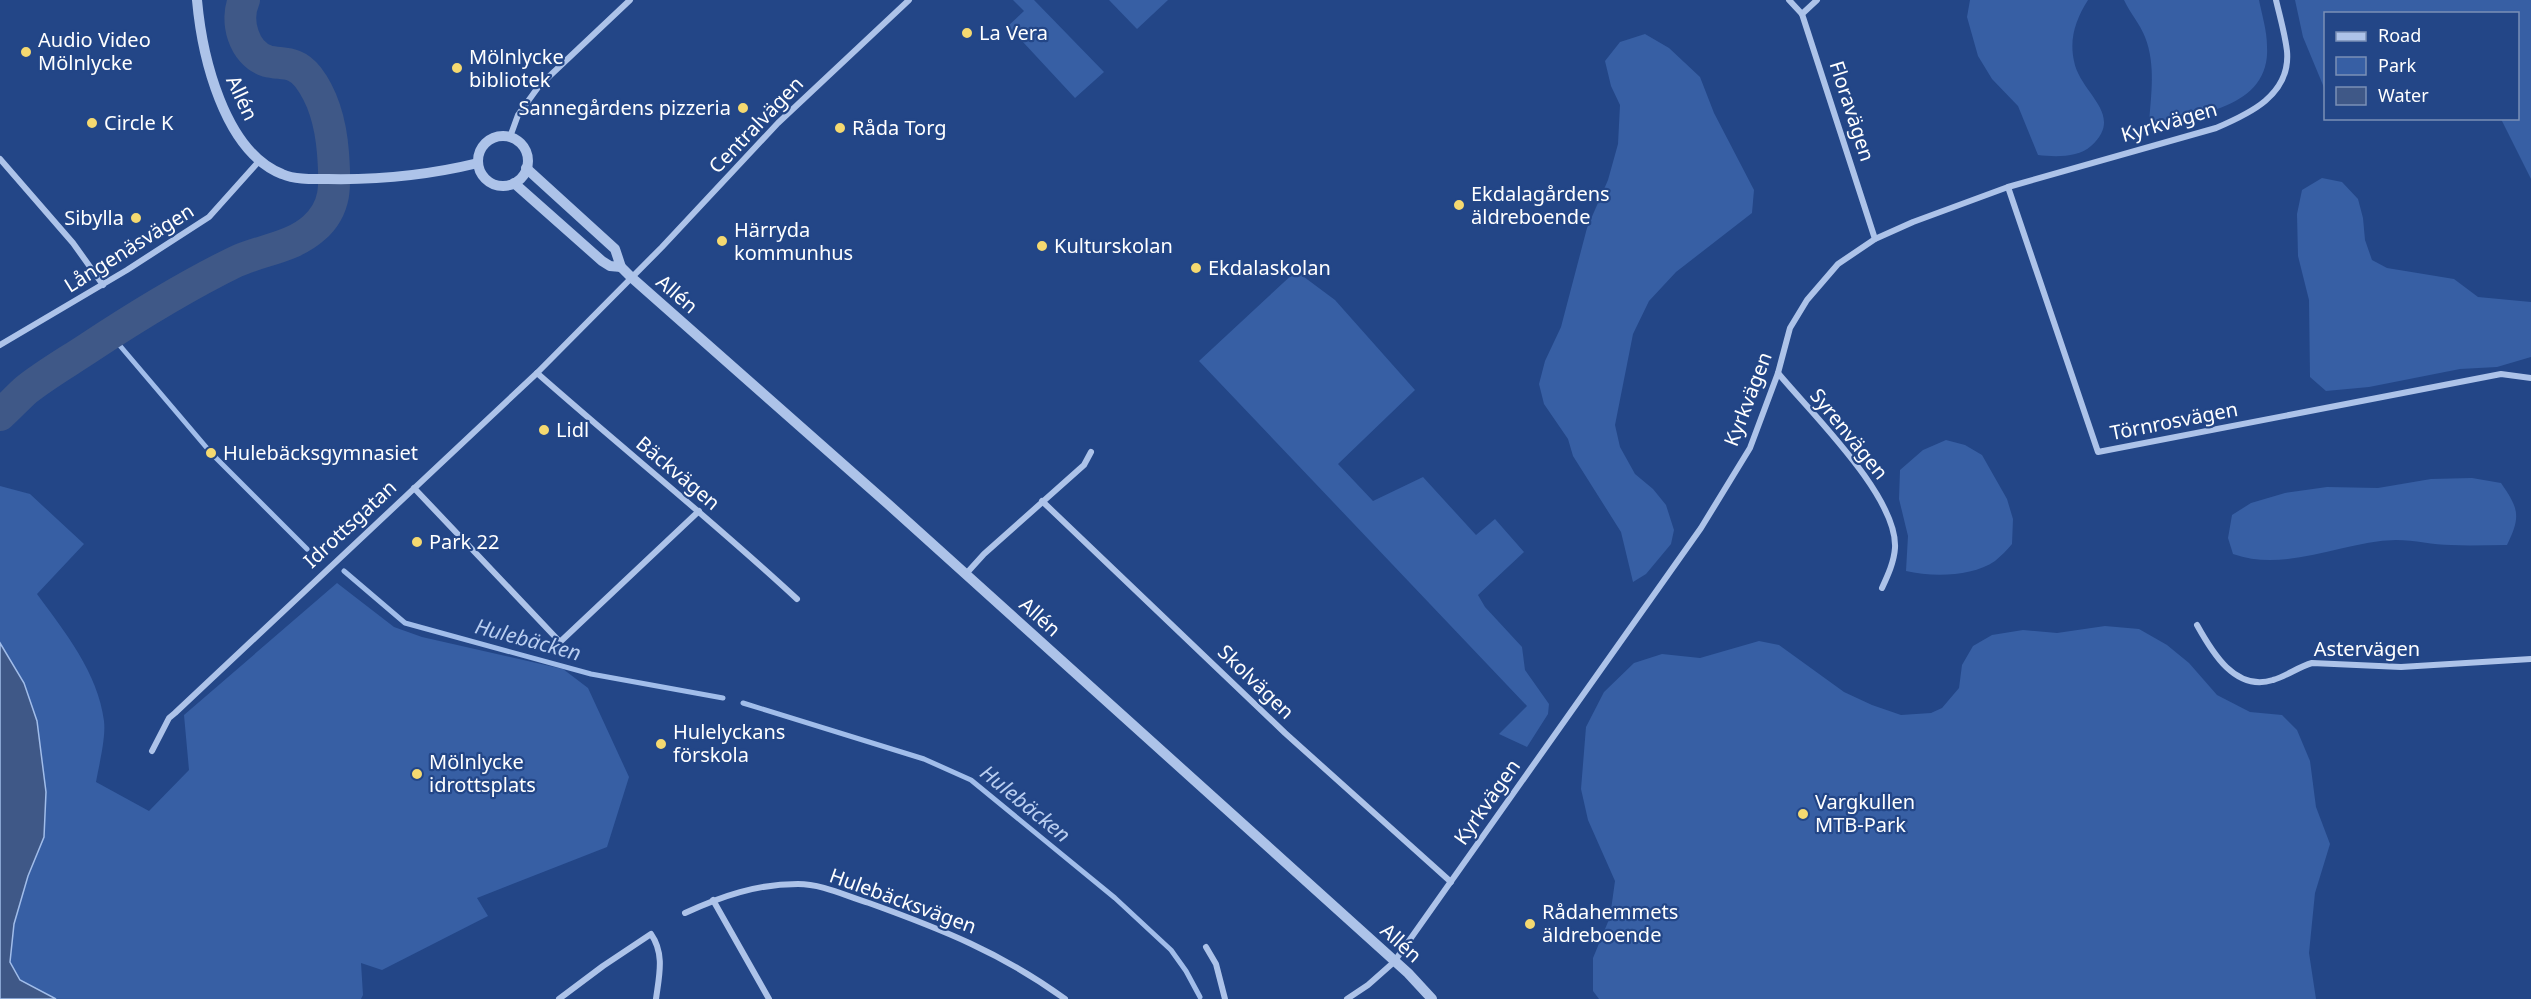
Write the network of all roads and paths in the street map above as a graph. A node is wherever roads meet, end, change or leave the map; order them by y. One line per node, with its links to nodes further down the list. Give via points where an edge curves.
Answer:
1 (197, 0): 10 (street, Allén, via 200,32 214,86 236,131)
2 (630, 0): 8 (street, via 539,86 518,115)
3 (909, 0): 17 (street, Centralvägen, via 778,123)
4 (1789, 0): 7 (street)
5 (1817, 0): 7 (street)
6 (2276, 0): 14 (street, Kyrkvägen, via 2287,52 2286,68 2268,101 2216,128)
7 (1802, 14): 15 (street, Floravägen)
8 (510, 137): 11 (street, via 487,141); 12 (street, via 525,149)
9 (0, 159): 18 (street, via 73,243)
10 (260, 160): 11 (street, Allén, via 282,174 368,180); 18 (street, Långenäsvägen, via 209,217)
11 (478, 163): 13 (street, via 491,182)
12 (526, 168): 13 (street); 16 (street, Allén, via 615,249)
13 (514, 183): 16 (street, Allén, via 602,261)
14 (2008, 187): 15 (street, Kyrkvägen); 22 (street, Törnrosvägen, via 2098,452 2501,374)
15 (1875, 239): 21 (street, Kyrkvägen, via 1839,264 1807,300 1791,328)
16 (621, 267): 17 (street, Allén)
17 (631, 277): 20 (street, Idrottsgatan); 27 (street, Allén)
18 (103, 285): 19 (street, Långenäsvägen)
19 (0, 345)
20 (537, 373): 24 (street, Idrottsgatan); 26 (street, Bäckvägen)
21 (1778, 374): 28 (street, Syrenvägen, via 1876,491 1891,521 1895,547); 33 (street, Kyrkvägen, via 1750,448 1701,528)
22 (2531, 378)
23 (1091, 452): 25 (street, via 1084,465)
24 (414, 488): 26 (street, via 560,642); 32 (street, Idrottsgatan, via 169,718)
25 (1042, 501): 27 (street); 33 (street, Skolvägen, via 1285,733)
26 (699, 511): 29 (street, Bäckvägen)
27 (965, 575): 37 (street, Allén)
28 (1882, 588)
29 (797, 599)
30 (2197, 625): 31 (street, Astervägen, via 2226,668 2256,683 2274,680 2312,663 2401,667)
31 (2531, 658)
32 (152, 752)
33 (1451, 882): 37 (street, Kyrkvägen)
34 (712, 900): 35 (street, Hulebäcksvägen); 40 (street); 41 (street, Hulebäcksvägen, via 742,890 773,886 801,884 828,889 980,946)
35 (684, 914)
36 (1206, 947): 42 (street, via 1216,964)
37 (1395, 962): 43 (street, Kyrkvägen); 44 (street, Allén)
38 (559, 999): 39 (street, via 651,934 659,945 661,967)
39 (656, 999)
40 (769, 999)
41 (1065, 999)
42 (1225, 999)
43 (1347, 999)
44 (1432, 999)

